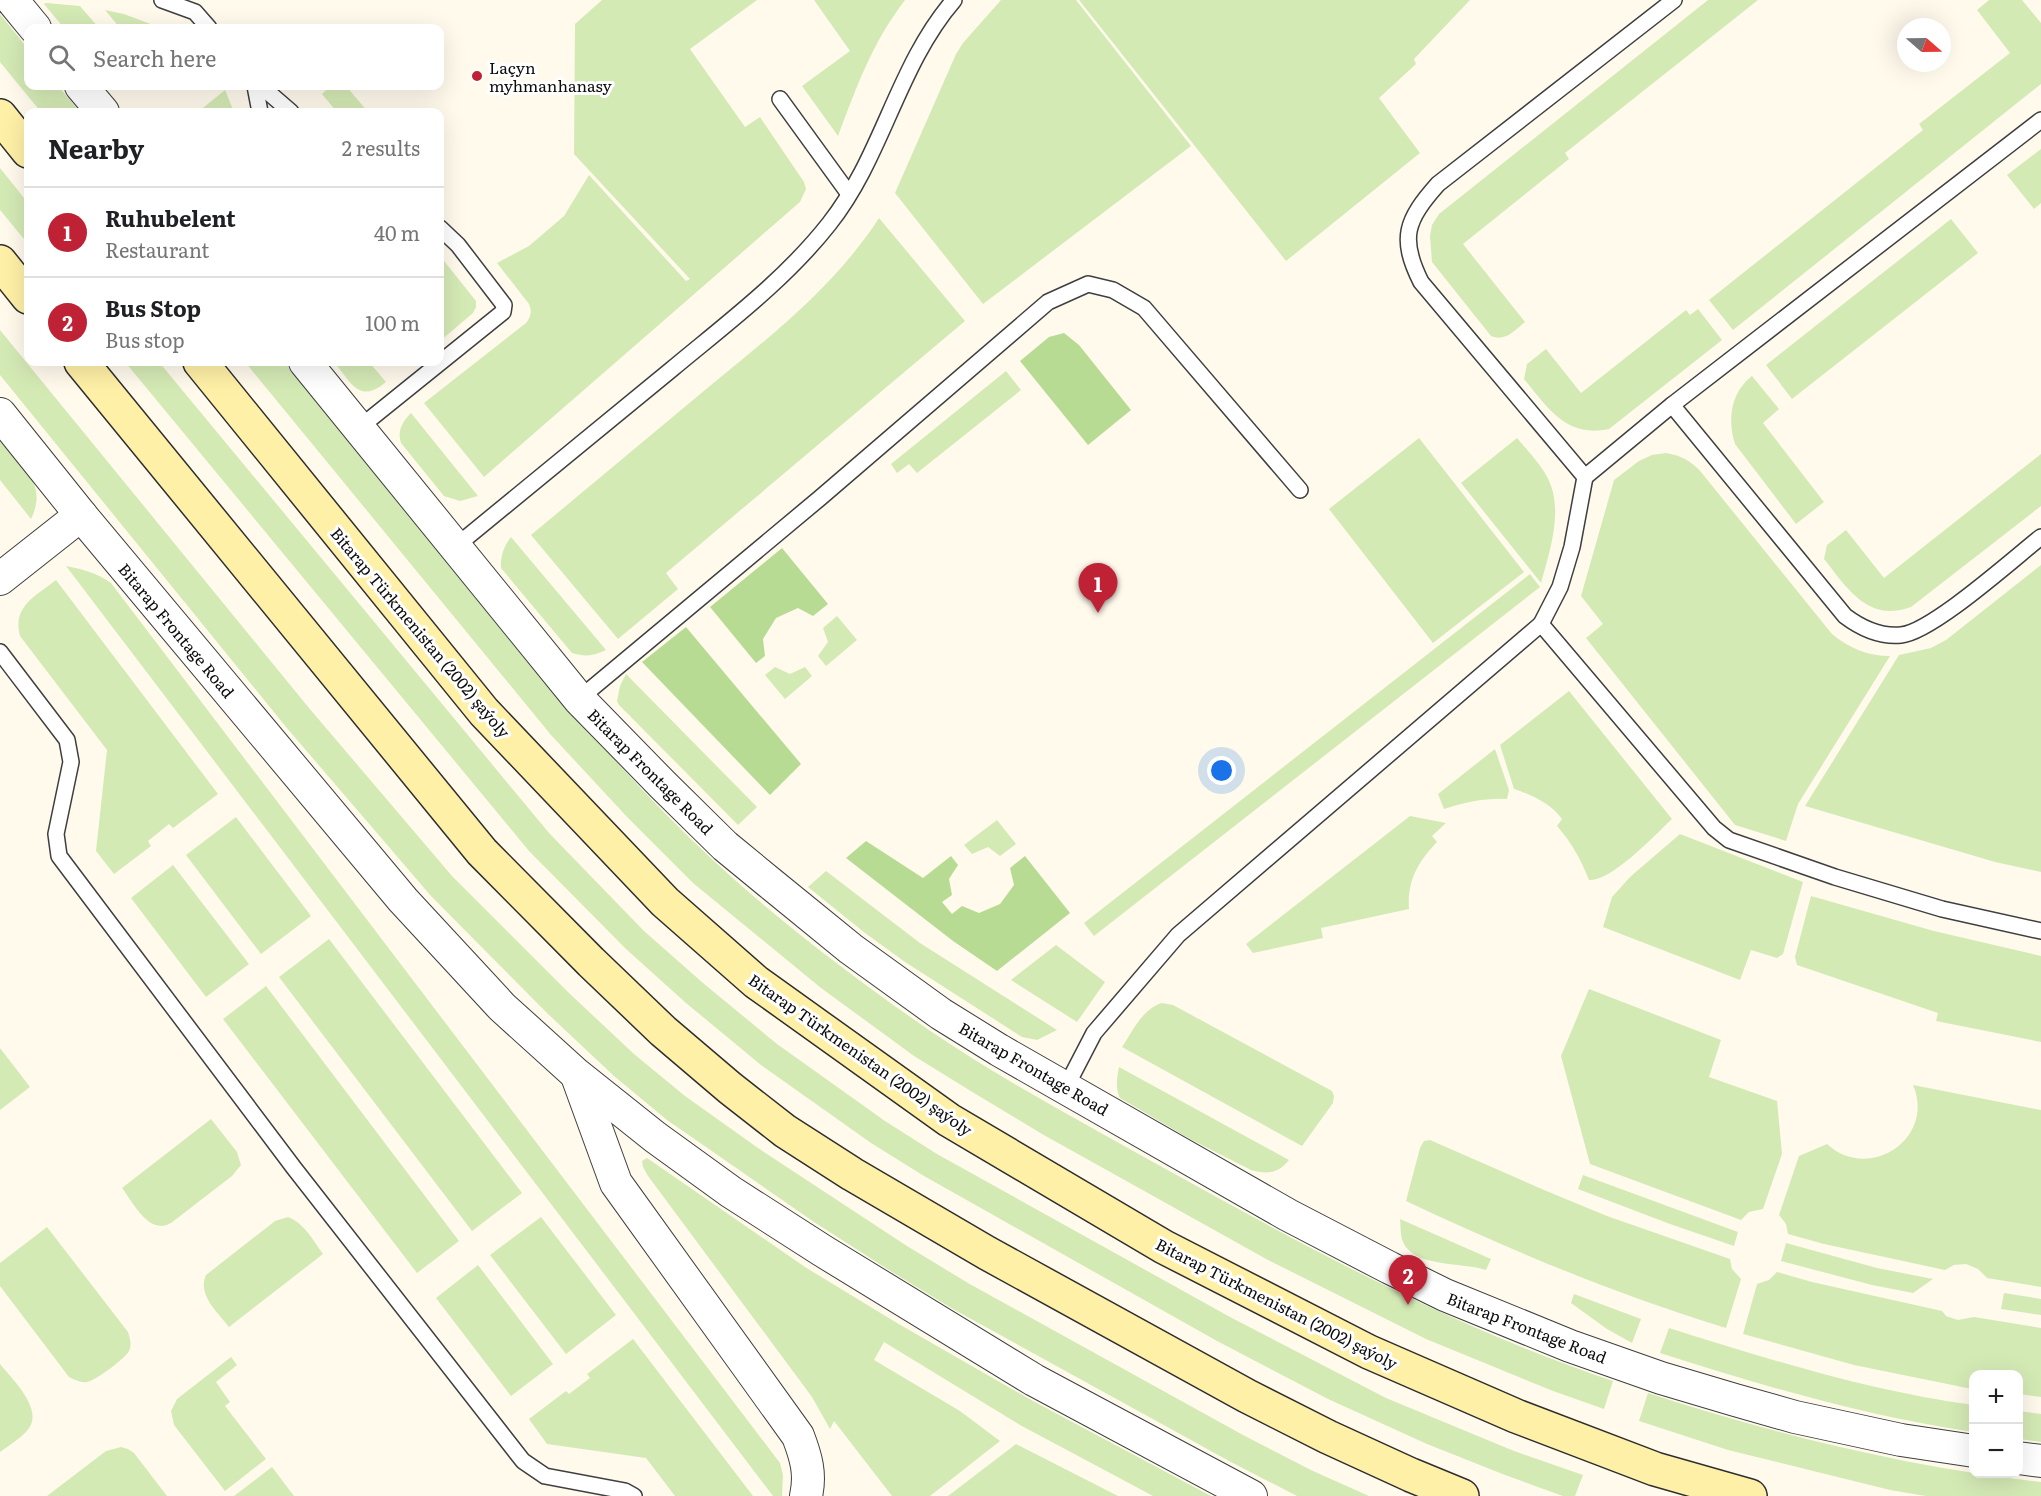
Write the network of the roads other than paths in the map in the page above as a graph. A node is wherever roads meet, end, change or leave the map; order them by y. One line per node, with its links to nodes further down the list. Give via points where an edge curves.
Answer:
1 (12, 0): 5 (street)
2 (162, 0): 6 (lane, via 195,12)
3 (954, 0): 17 (lane, via 914,58)
4 (1674, 0): 29 (lane, via 1438,184 1414,216 1407,237 1408,252 1421,282)
5 (32, 24)
6 (206, 24)
7 (84, 90): 11 (street)
8 (256, 90): 12 (lane)
9 (266, 90): 13 (lane)
10 (780, 99): 17 (lane)
11 (100, 108)
12 (259, 108)
13 (286, 108)
14 (0, 116): 16 (main road)
15 (2041, 120): 26 (lane)
16 (24, 146)
17 (849, 194): 33 (lane, via 829,224 743,310)
18 (444, 232): 21 (lane, via 504,305 503,312)
19 (0, 262): 20 (main road)
20 (24, 292)
21 (444, 360)
22 (84, 366): 47 (main road, via 482,852 655,1024 730,1088 785,1131 852,1174 987,1252 1247,1396 1328,1437)
23 (203, 366): 48 (main road, Bitarap Türkmenistan (2002) şaýoly, via 484,712 665,902 756,982 949,1120 1164,1247 1369,1352 1516,1416 1655,1469)
24 (308, 366): 28 (street, Bitarap Frontage Road)
25 (436, 366): 28 (lane)
26 (1672, 405): 29 (lane); 32 (lane, via 1845,616 1875,633 1901,635 1922,628)
27 (0, 414): 31 (street, Bitarap Frontage Road)
28 (359, 428): 33 (street, Bitarap Frontage Road)
29 (1585, 477): 35 (lane, via 1572,547 1560,587)
30 (1300, 490): 37 (lane, via 1144,308 1113,290 1089,284 1048,302)
31 (81, 515): 34 (street); 39 (street, Bitarap Frontage Road, via 404,900 502,1007)
32 (2041, 537)
33 (455, 547): 37 (street, Bitarap Frontage Road)
34 (0, 579)
35 (1541, 624): 38 (lane, via 1714,828 1729,840 1931,906); 40 (lane, via 1178,934 1094,1033)
36 (0, 652): 44 (lane, via 67,740 71,762 56,834 59,856 294,1168 523,1461 545,1476)
37 (579, 699): 40 (street, Bitarap Frontage Road, via 725,846 851,949 941,1014)
38 (2041, 932)
39 (576, 1074): 45 (street, via 616,1183 798,1436 808,1461); 46 (street, Bitarap Frontage Road, via 655,1137 823,1251 1034,1380)
40 (1066, 1087): 41 (street, Bitarap Frontage Road, via 1288,1215 1389,1268 1570,1346 1661,1378 1795,1417)
41 (1969, 1450)
42 (2023, 1459): 43 (street)
43 (2041, 1461)
44 (634, 1496)
45 (806, 1496)
46 (1251, 1496)
47 (1462, 1496)
48 (1750, 1496)

